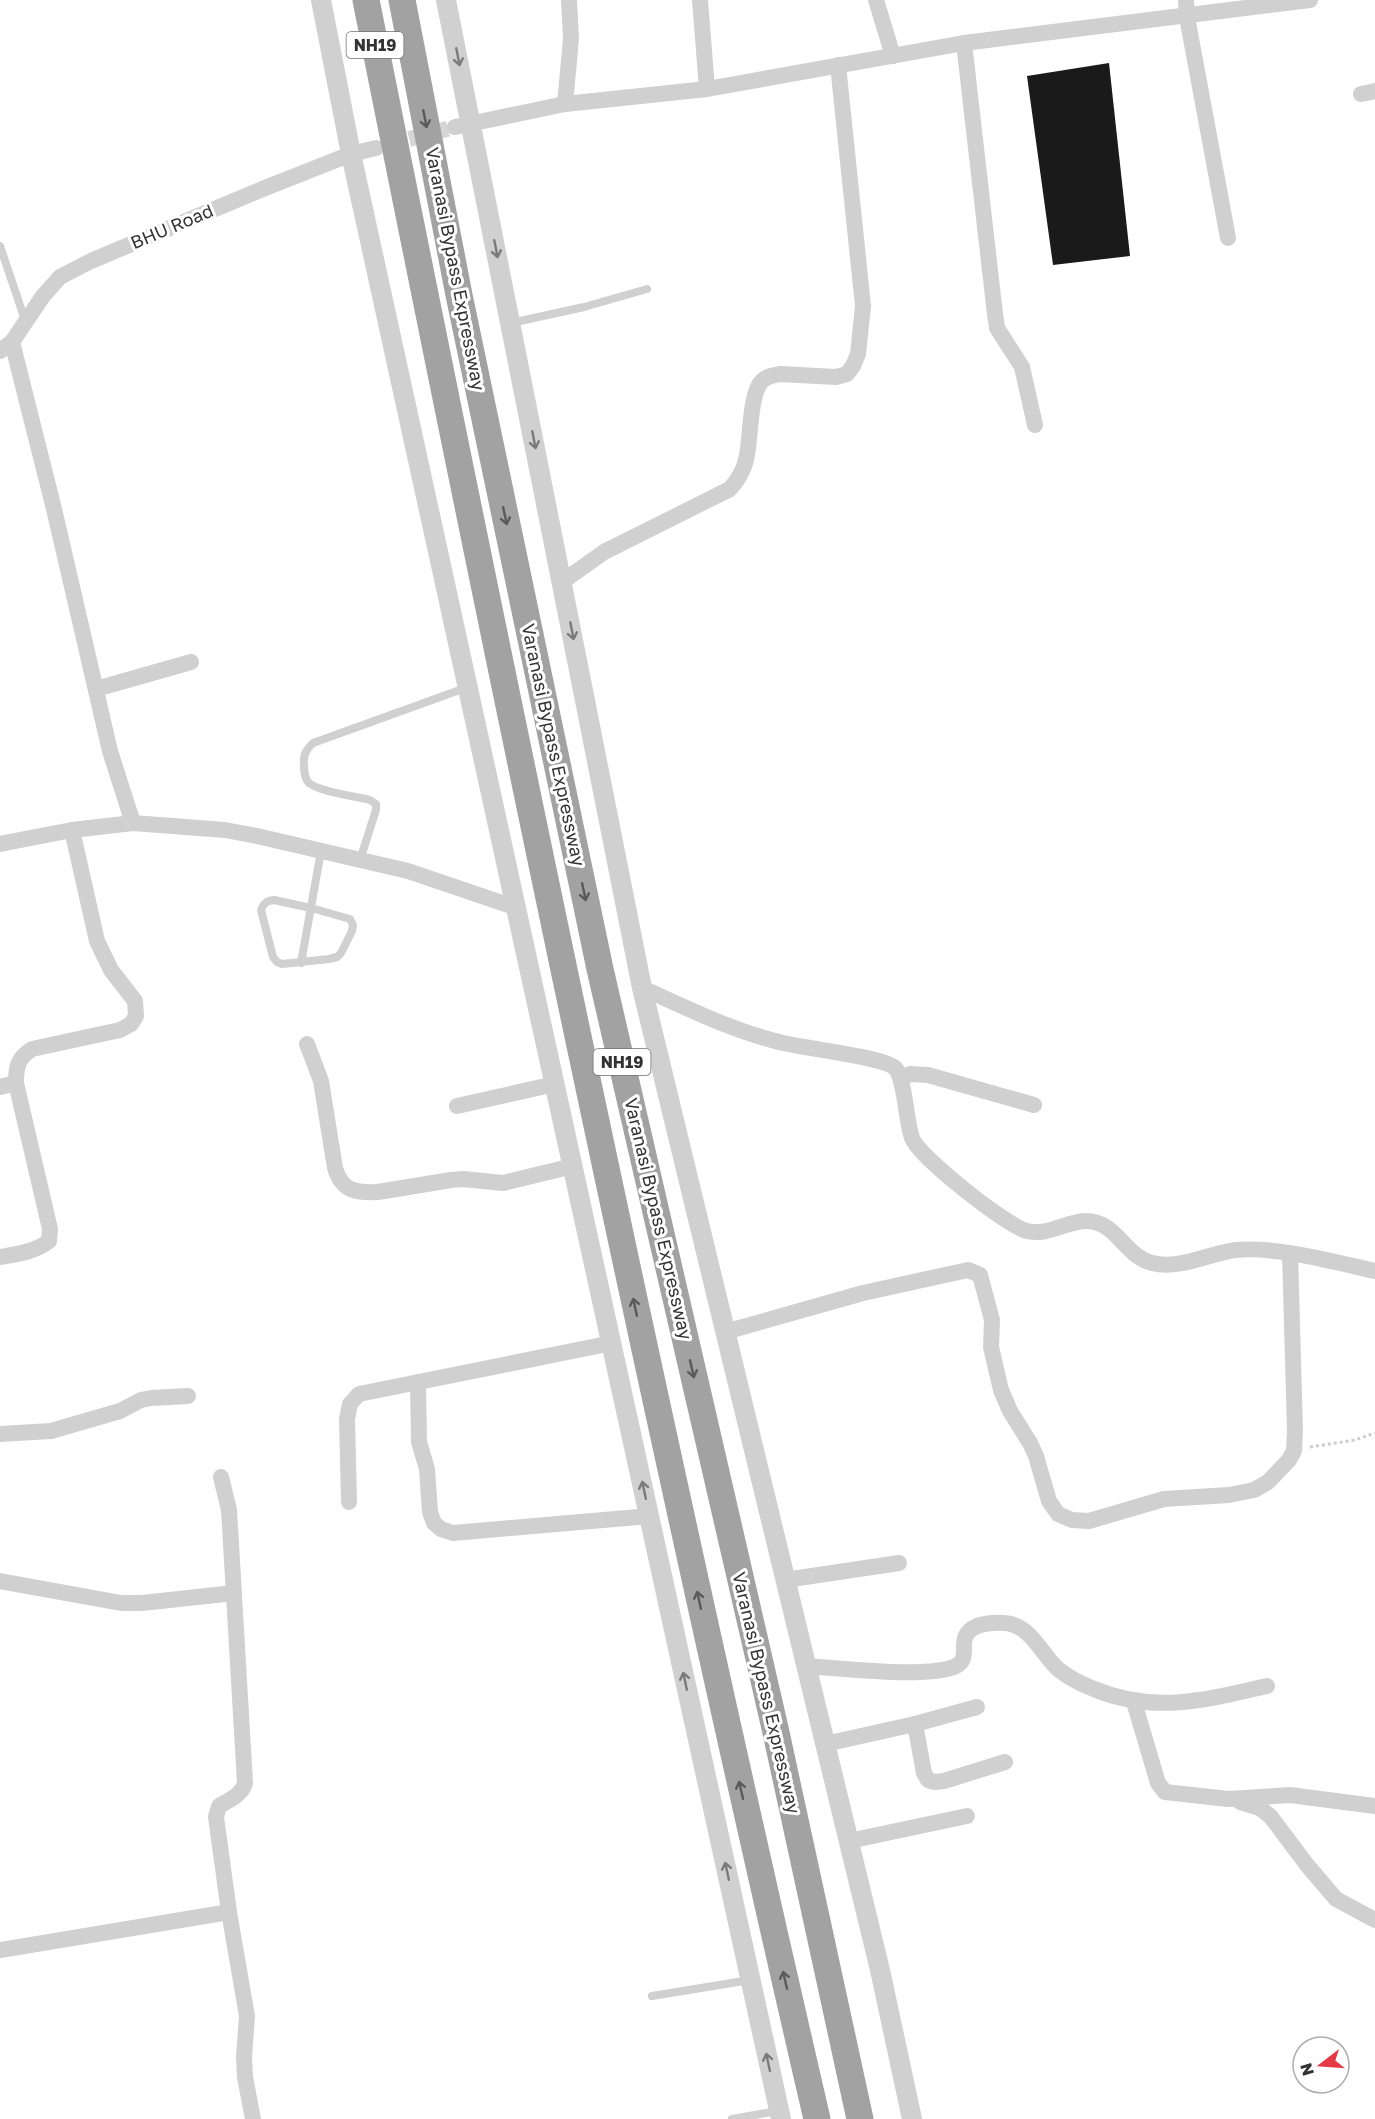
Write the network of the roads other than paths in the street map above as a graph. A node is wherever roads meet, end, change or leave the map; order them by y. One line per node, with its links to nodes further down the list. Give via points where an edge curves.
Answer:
1 (321, 0): 17 (street)
2 (366, 0): 79 (highway, Varanasi Bypass Expressway / NH19, one-way to 2, via 730,1744 573,1018)
3 (402, 0): 80 (highway, Varanasi Bypass Expressway / NH19, one-way to 80, via 459,295 598,957 775,1728)
4 (446, 0): 15 (street, one-way to 15)
5 (569, 0): 14 (street, via 571,39)
6 (700, 0): 13 (street)
7 (876, 0): 11 (street)
8 (1310, 0): 9 (street)
9 (1186, 8): 10 (street); 18 (street)
10 (964, 43): 11 (street); 24 (street, via 995,314 998,328 1022,367)
11 (893, 56): 12 (street)
12 (838, 65): 13 (street); 25 (street, via 863,306 854,366 847,374 836,377 780,374 762,381 756,391 747,458 730,489 604,552)
13 (707, 89): 14 (street)
14 (565, 104): 15 (street)
15 (463, 125): 22 (street, one-way to 22)
16 (376, 148): 17 (street, BHU Road)
17 (351, 154): 21 (street, BHU Road, via 60,277); 27 (street)
18 (1228, 238)
19 (0, 246): 21 (lane)
20 (647, 289): 22 (lane)
21 (26, 323): 23 (street, BHU Road)
22 (511, 323): 25 (street, one-way to 25)
23 (6, 347): 28 (street, via 54,509)
24 (1035, 425)
25 (562, 582): 37 (street, one-way to 37)
26 (190, 662): 28 (street)
27 (468, 687): 33 (lane, via 313,743 306,750 304,769 310,783 376,804); 35 (street)
28 (96, 689): 29 (street, via 110,751)
29 (133, 823): 30 (street); 32 (street, via 225,830)
30 (72, 830): 31 (street); 41 (street, via 97,941 111,970 135,1001 136,1016 120,1030 32,1049 22,1055)
31 (0, 844)
32 (321, 851): 33 (street); 34 (lane)
33 (360, 860): 35 (street, via 408,871)
34 (311, 908): 36 (lane); 36 (lane, via 350,919 352,931 337,957); 36 (lane, via 274,900 263,904 261,910 273,957 282,964)
35 (517, 908): 40 (street)
36 (301, 963)
37 (642, 988): 39 (street, via 769,1040 887,1063); 48 (street)
38 (307, 1044): 44 (street, via 321,1081 334,1168 338,1179 350,1189 378,1192 463,1179 503,1183)
39 (901, 1078): 42 (street, via 928,1075); 45 (street, via 907,1123 913,1141 926,1158 1008,1222 1027,1231 1046,1232 1085,1221 1103,1224 1135,1255 1152,1263 1179,1264 1234,1250)
40 (555, 1084): 43 (street); 44 (street)
41 (8, 1085): 46 (street, via 50,1229 49,1240 42,1247)
42 (1035, 1105)
43 (457, 1106)
44 (573, 1166): 49 (street)
45 (1290, 1254): 47 (street); 48 (street, via 1294,1451 1268,1482 1254,1490 1164,1498 1097,1519 1072,1520 1053,1509 1030,1443 1004,1399 992,1356 992,1320 980,1275 975,1271 863,1293)
46 (0, 1257)
47 (1375, 1271)
48 (725, 1332): 57 (street)
49 (612, 1343): 50 (street); 55 (street, one-way to 49)
50 (418, 1382): 54 (street, via 360,1394 350,1404); 55 (street, via 419,1442 427,1469 430,1512 441,1529 453,1533)
51 (188, 1396): 52 (street, via 141,1400 51,1431)
52 (0, 1434)
53 (221, 1477): 59 (street, via 229,1509)
54 (349, 1502)
55 (650, 1516): 74 (street, one-way to 55)
56 (899, 1563): 57 (street)
57 (785, 1580): 60 (street)
58 (0, 1581): 59 (street, via 121,1603)
59 (234, 1593): 71 (street, via 245,1783 244,1789 217,1811)
60 (806, 1666): 62 (street, via 921,1672 949,1669 963,1660 965,1638 970,1631 987,1623 1005,1623 1024,1630 1057,1668 1077,1682); 65 (street)
61 (1267, 1686): 62 (street, via 1178,1703)
62 (1134, 1702): 67 (street, via 1158,1783 1165,1792)
63 (977, 1707): 64 (street)
64 (915, 1724): 65 (street); 66 (street, via 928,1780 944,1781)
65 (825, 1744): 70 (street)
66 (1005, 1762)
67 (1228, 1799): 68 (street, via 1290,1795); 72 (street, via 1265,1811 1329,1893)
68 (1375, 1806)
69 (967, 1816): 70 (street)
70 (849, 1841): 81 (street)
71 (229, 1912): 73 (street); 77 (street, via 248,2016 244,2057)
72 (1375, 1920)
73 (0, 1950)
74 (751, 1980): 75 (lane); 76 (street, one-way to 74)
75 (652, 1996)
76 (780, 2115): 78 (lane)
77 (253, 2119)
78 (732, 2119)
79 (817, 2119)
80 (860, 2119)
81 (912, 2119)

